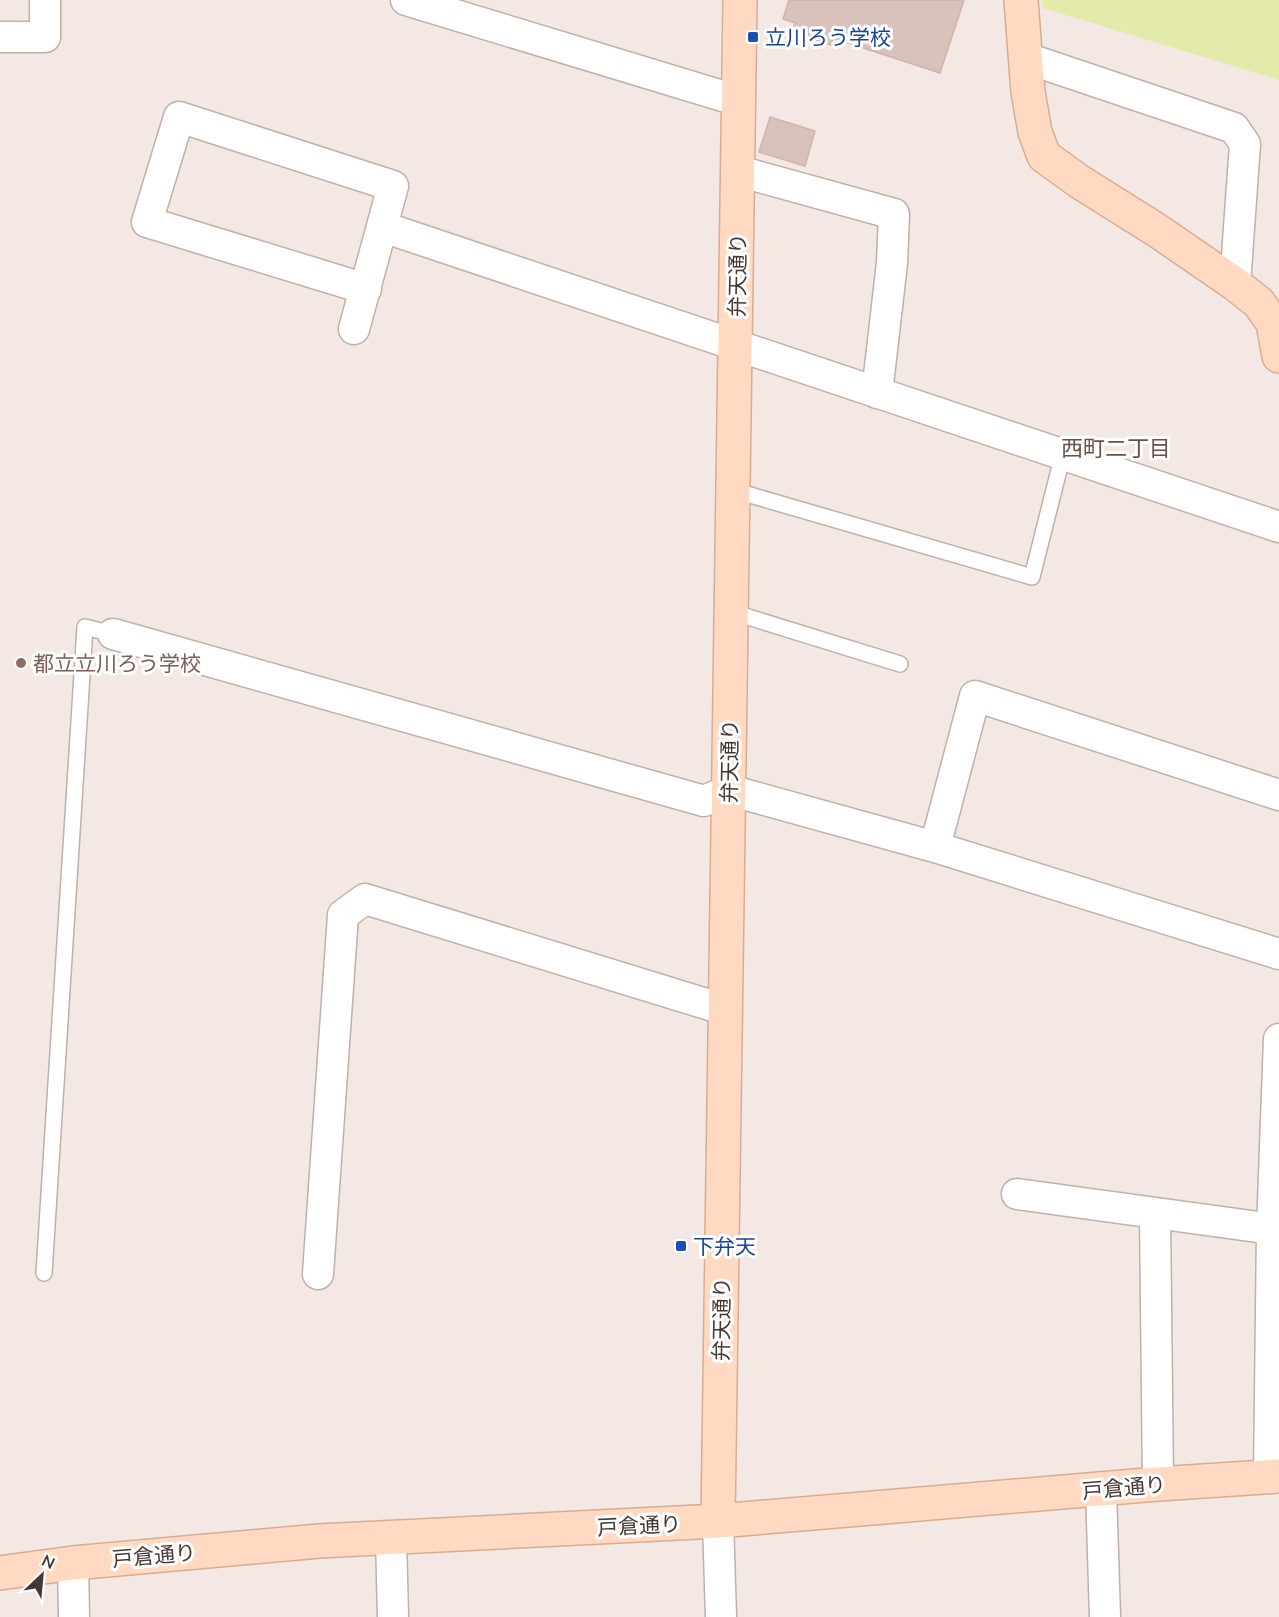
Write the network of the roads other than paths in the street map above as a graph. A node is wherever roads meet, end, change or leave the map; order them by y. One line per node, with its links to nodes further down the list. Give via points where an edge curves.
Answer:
1 (45, 0): 5 (street, via 45,37)
2 (406, 0): 7 (street)
3 (741, 0): 7 (street, 弁天通り)
4 (1021, 0): 6 (street)
5 (0, 37)
6 (1026, 58): 10 (street, via 1035,132 1044,156); 10 (street, via 1234,128 1245,144)
7 (739, 100): 8 (street, 弁天通り)
8 (738, 171): 14 (street, 弁天通り); 16 (street, via 894,214)
9 (383, 227): 11 (street); 11 (street, via 393,186 179,117 147,222); 14 (street)
10 (1235, 284): 12 (street)
11 (366, 290): 13 (street)
12 (1277, 322): 15 (street)
13 (354, 329)
14 (735, 345): 16 (street); 18 (street, 弁天通り)
15 (1279, 356)
16 (877, 393): 17 (street)
17 (1063, 454): 18 (lane, via 1032,577); 19 (street)
18 (733, 490): 20 (street, 弁天通り)
19 (1279, 527)
20 (732, 612): 22 (lane); 23 (street, 弁天通り)
21 (113, 634): 23 (street, via 704,801); 32 (lane, via 85,627)
22 (900, 664)
23 (729, 790): 25 (street); 27 (street, 弁天通り)
24 (1279, 795): 25 (street, via 975,696)
25 (935, 847): 26 (street)
26 (1279, 954)
27 (726, 1010): 33 (street, via 365,899 343,915); 37 (street, 弁天通り)
28 (1279, 1039): 31 (street)
29 (1017, 1194): 30 (street)
30 (1155, 1213): 31 (street); 35 (street)
31 (1272, 1229): 34 (street)
32 (44, 1273)
33 (318, 1274)
34 (1274, 1477): 35 (street, 戸倉通り)
35 (1158, 1484): 36 (street, 戸倉通り)
36 (1101, 1489): 37 (street, 戸倉通り); 44 (street)
37 (718, 1521): 38 (street, 戸倉通り); 43 (street)
38 (391, 1538): 39 (street, 戸倉通り); 42 (street)
39 (73, 1563): 40 (street, 戸倉通り); 41 (street)
40 (0, 1573)
41 (74, 1617)
42 (393, 1617)
43 (721, 1617)
44 (1105, 1617)

